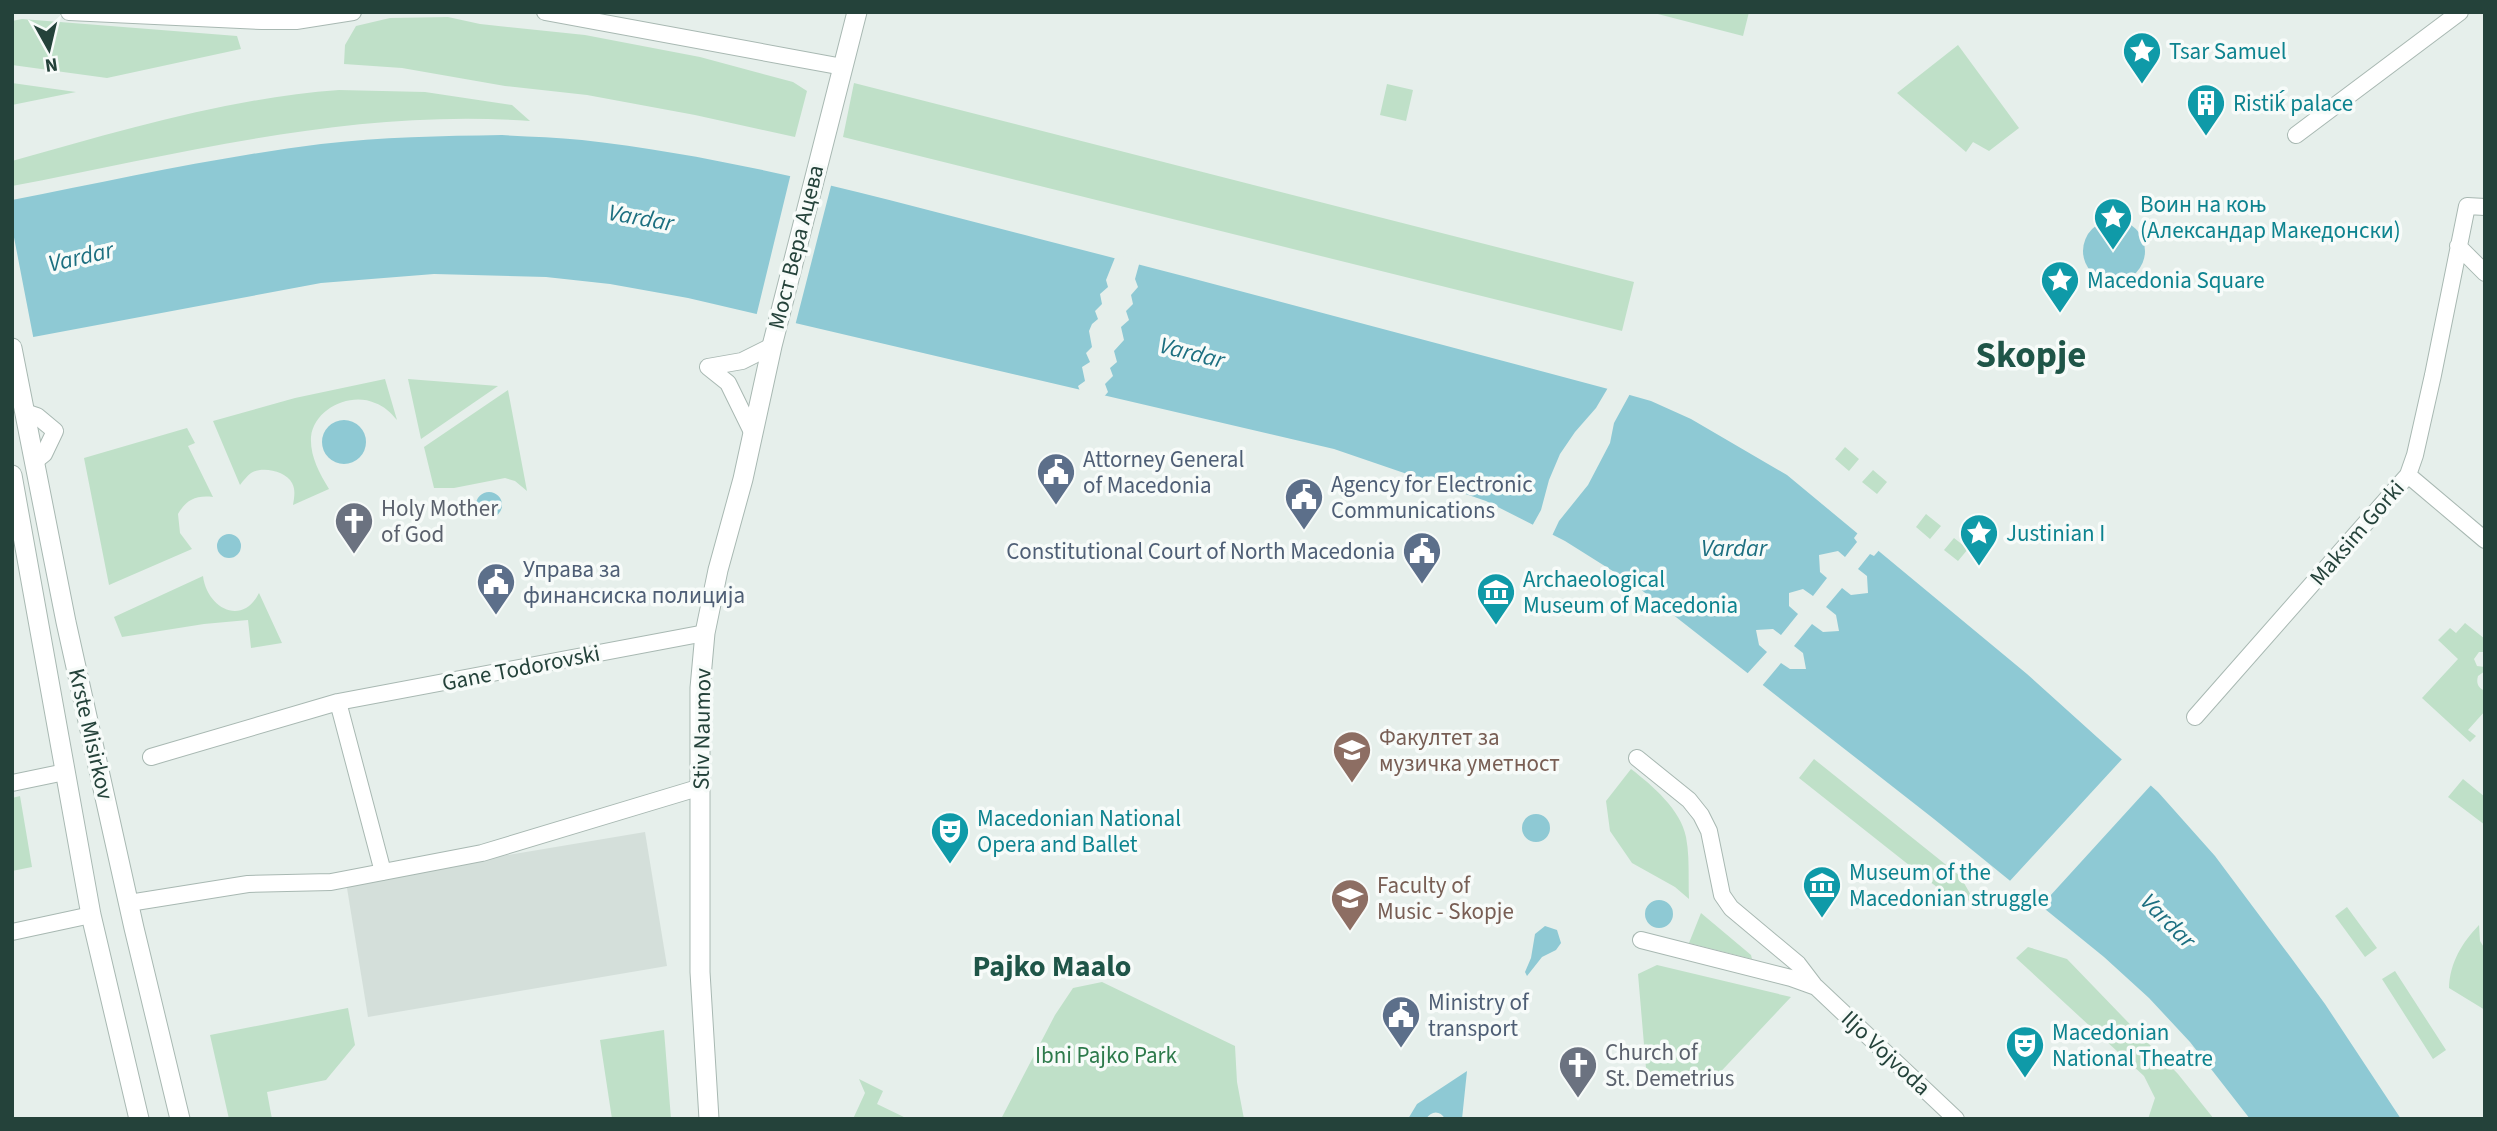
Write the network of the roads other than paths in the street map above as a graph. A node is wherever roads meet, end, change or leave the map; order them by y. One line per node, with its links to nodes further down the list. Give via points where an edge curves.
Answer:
1 (69, 12): 6 (street, via 262,21)
2 (353, 12): 6 (street)
3 (545, 12): 7 (street)
4 (857, 12): 7 (street)
5 (2460, 12): 8 (street)
6 (321, 15)
7 (843, 67): 12 (street, Мост Вера Ацева)
8 (2296, 135)
9 (2485, 207): 10 (street, Maksim Gorki, via 2467,206)
10 (2458, 246): 11 (street); 15 (street, Maksim Gorki)
11 (2485, 273)
12 (772, 346): 14 (street, Stiv Naumov); 14 (street, via 742,361 708,367 728,383)
13 (12, 348): 27 (street, Krste Misirkov, via 66,622)
14 (752, 434): 18 (street, Stiv Naumov)
15 (2408, 475): 17 (street); 20 (street, Maksim Gorki)
16 (13, 482): 23 (street, Krste Misirkov)
17 (2485, 540)
18 (705, 633): 19 (street, Gane Todorovski); 25 (street, Stiv Naumov, via 700,688)
19 (338, 702): 21 (street, Gane Todorovski); 26 (street)
20 (2195, 717)
21 (151, 757)
22 (1637, 758): 31 (street, Iljo Vojvoda, via 1701,815 1709,831 1722,895 1731,908 1798,964)
23 (65, 772): 24 (street); 28 (street, Krste Misirkov)
24 (12, 783)
25 (701, 787): 26 (street, via 482,853); 34 (street, Stiv Naumov, via 701,972)
26 (383, 872): 27 (street, via 331,882 248,884)
27 (129, 903): 33 (street, Krste Misirkov)
28 (91, 915): 29 (street); 32 (street, Krste Misirkov)
29 (12, 932)
30 (1641, 940): 31 (street, Iljo Vojvoda)
31 (1816, 987): 35 (street, Iljo Vojvoda)
32 (139, 1119)
33 (180, 1119)
34 (709, 1119)
35 (1956, 1119)

